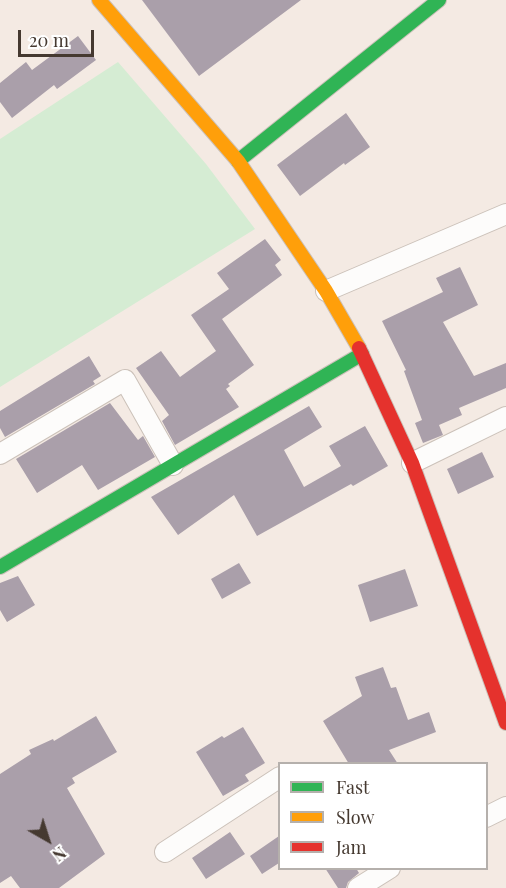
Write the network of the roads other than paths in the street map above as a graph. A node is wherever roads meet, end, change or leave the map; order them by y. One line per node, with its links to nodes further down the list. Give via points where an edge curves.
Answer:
1 (99, 0): 3 (street)
2 (439, 0): 3 (street)
3 (238, 160): 5 (street)
4 (506, 214): 5 (street)
5 (326, 291): 6 (street)
6 (362, 354): 9 (street); 10 (street)
7 (506, 417): 9 (street)
8 (0, 454): 10 (street, via 125,380)
9 (412, 464): 12 (street)
10 (173, 465): 11 (street)
11 (0, 567)
12 (506, 723)
13 (278, 778): 16 (street)
14 (506, 807): 15 (street)
15 (488, 816)
16 (165, 852)
17 (385, 870): 18 (street)
18 (358, 888)

